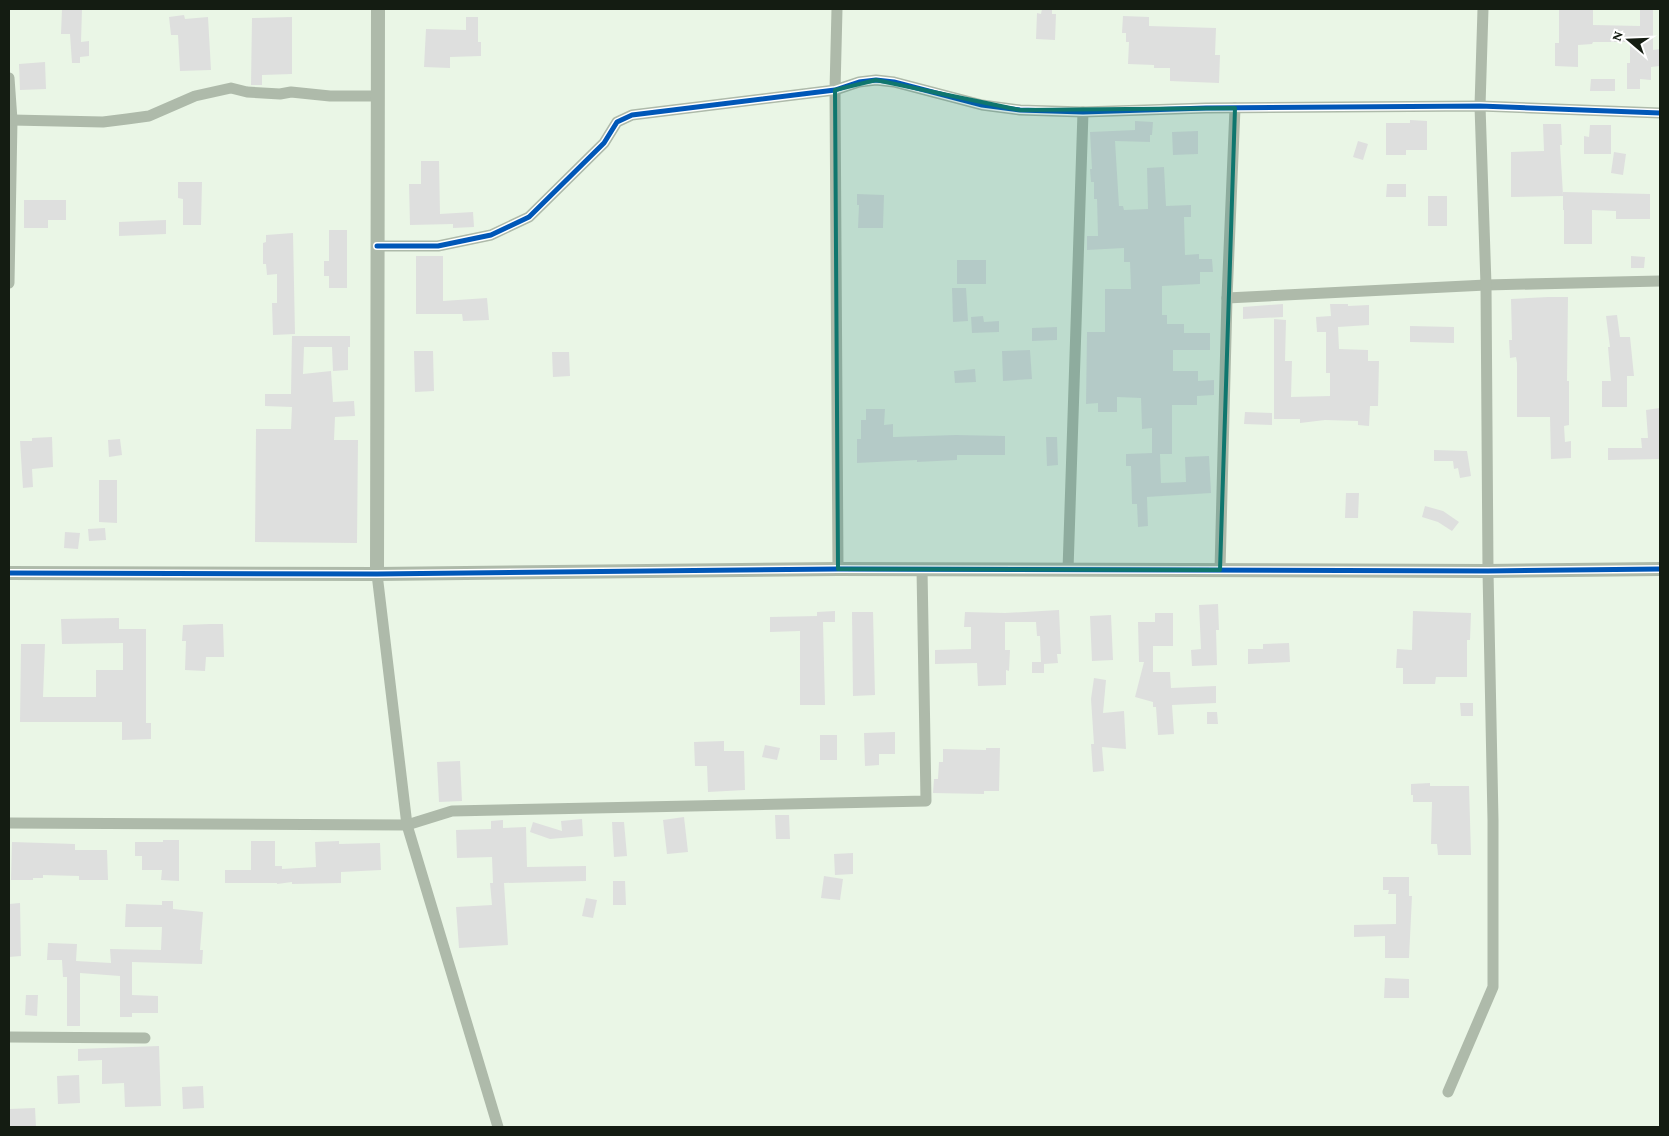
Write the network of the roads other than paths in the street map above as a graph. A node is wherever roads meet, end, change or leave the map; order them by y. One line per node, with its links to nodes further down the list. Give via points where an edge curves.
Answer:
1 (378, 9): 6 (street)
2 (836, 9): 5 (street)
3 (1483, 9): 7 (street)
4 (9, 78): 11 (street)
5 (835, 90): 9 (street, via 876,80 992,106); 12 (street, via 632,115 617,122 604,143 529,217 491,235 438,246); 17 (street)
6 (378, 96): 11 (street, via 280,94 231,88 195,96 148,116 103,122); 12 (street)
7 (1480, 106): 8 (street); 10 (street); 15 (street)
8 (1235, 108): 9 (street); 16 (street)
9 (1083, 112): 20 (street)
10 (1660, 113)
11 (12, 120): 14 (street)
12 (377, 246): 24 (street)
13 (1660, 281): 15 (street)
14 (9, 283)
15 (1486, 285): 16 (street); 22 (street)
16 (1226, 298): 21 (street)
17 (838, 569): 18 (street); 24 (street)
18 (922, 569): 20 (street); 26 (street, via 926,801 452,811)
19 (1660, 569): 22 (street)
20 (1068, 570): 21 (street)
21 (1220, 570): 22 (street)
22 (1488, 570): 29 (street, via 1493,987)
23 (9, 573): 24 (street)
24 (377, 574): 26 (street)
25 (9, 823): 26 (street)
26 (407, 824): 30 (street)
27 (9, 1037): 28 (street)
28 (145, 1038)
29 (1448, 1092)
30 (498, 1127)

